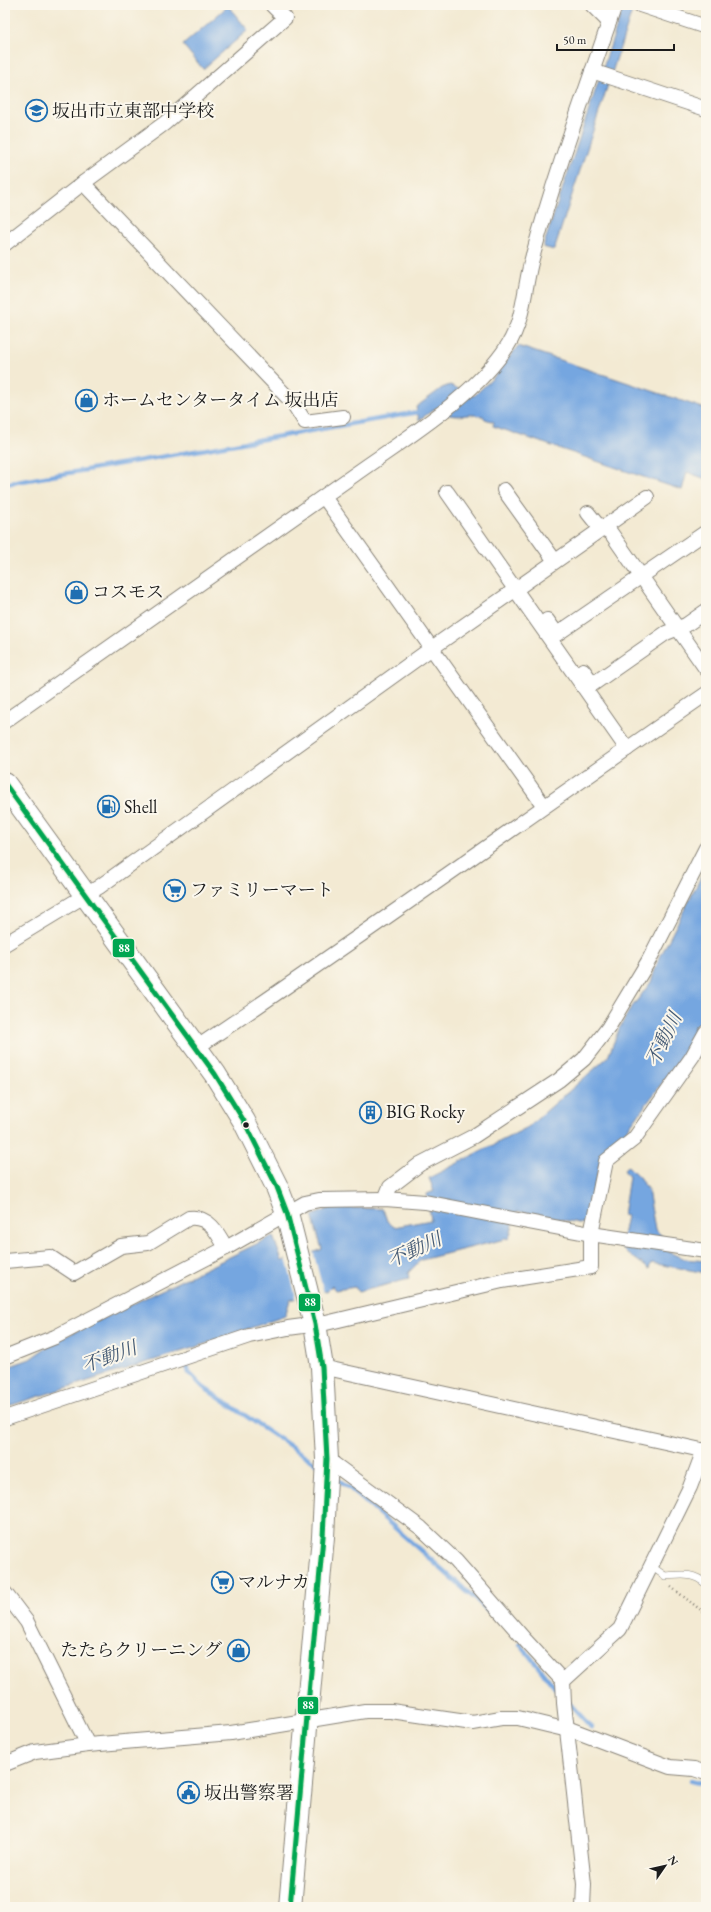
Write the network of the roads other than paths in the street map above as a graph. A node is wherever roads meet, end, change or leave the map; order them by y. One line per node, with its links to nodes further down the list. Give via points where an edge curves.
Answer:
1 (272, 5): 9 (street, via 285,18 165,122)
2 (592, 5): 5 (street)
3 (615, 5): 5 (street)
4 (640, 5): 6 (street)
5 (609, 22): 7 (street)
6 (706, 27)
7 (596, 72): 8 (street); 14 (street, via 558,172 532,257 518,329 507,347 468,391)
8 (706, 109)
9 (83, 183): 10 (street); 11 (street, via 293,403 305,422)
10 (5, 244)
11 (344, 417)
12 (504, 490): 19 (street)
13 (447, 492): 21 (street)
14 (324, 497): 25 (street); 28 (street)
15 (647, 497): 17 (street)
16 (588, 513): 17 (street)
17 (603, 528): 19 (street); 20 (street, via 611,533)
18 (706, 532): 20 (street)
19 (555, 561): 21 (street)
20 (642, 576): 23 (street); 24 (street)
21 (518, 587): 24 (street); 25 (street); 29 (street)
22 (706, 612): 23 (street)
23 (678, 628): 24 (street, via 666,633 593,684); 26 (street)
24 (557, 634)
25 (432, 648): 31 (street); 33 (street)
26 (706, 669)
27 (706, 694): 29 (street)
28 (5, 721)
29 (627, 749): 31 (street)
30 (5, 784): 33 (main road)
31 (544, 806): 36 (street)
32 (706, 848): 37 (street, via 650,960 608,1028 584,1059 559,1080 487,1127 420,1164 390,1187)
33 (86, 895): 34 (street); 36 (main road)
34 (5, 944)
35 (706, 1032): 39 (street, via 692,1057 634,1139 606,1161)
36 (196, 1048): 38 (main road, via 244,1121)
37 (384, 1199): 38 (street, via 319,1200 305,1203); 39 (street, via 425,1202)
38 (287, 1213): 40 (street); 43 (main road)
39 (591, 1234): 41 (street); 43 (street, via 591,1267 502,1281)
40 (226, 1248): 42 (street, via 217,1232 203,1219 196,1217 189,1218 148,1243 121,1246 74,1273 56,1260 46,1257); 44 (street, via 55,1337)
41 (706, 1251)
42 (5, 1261)
43 (316, 1324): 45 (main road); 46 (street, via 249,1336)
44 (5, 1357)
45 (322, 1367): 47 (street); 48 (main road)
46 (5, 1418)
47 (705, 1451): 49 (street)
48 (327, 1468): 52 (street, via 421,1528 456,1560 526,1641); 53 (main road)
49 (651, 1566): 50 (lane, via 665,1576 687,1574 701,1579); 52 (street, via 620,1629)
50 (706, 1584)
51 (5, 1593): 55 (street, via 27,1622)
52 (564, 1692): 54 (street)
53 (306, 1721): 54 (street, via 366,1711 391,1711 473,1723 518,1718); 55 (street, via 231,1733); 58 (main road)
54 (567, 1729): 57 (street, via 670,1767); 59 (street, via 584,1884)
55 (88, 1746): 56 (street, via 35,1752)
56 (5, 1764)
57 (706, 1773)
58 (290, 1907)
59 (583, 1907)

